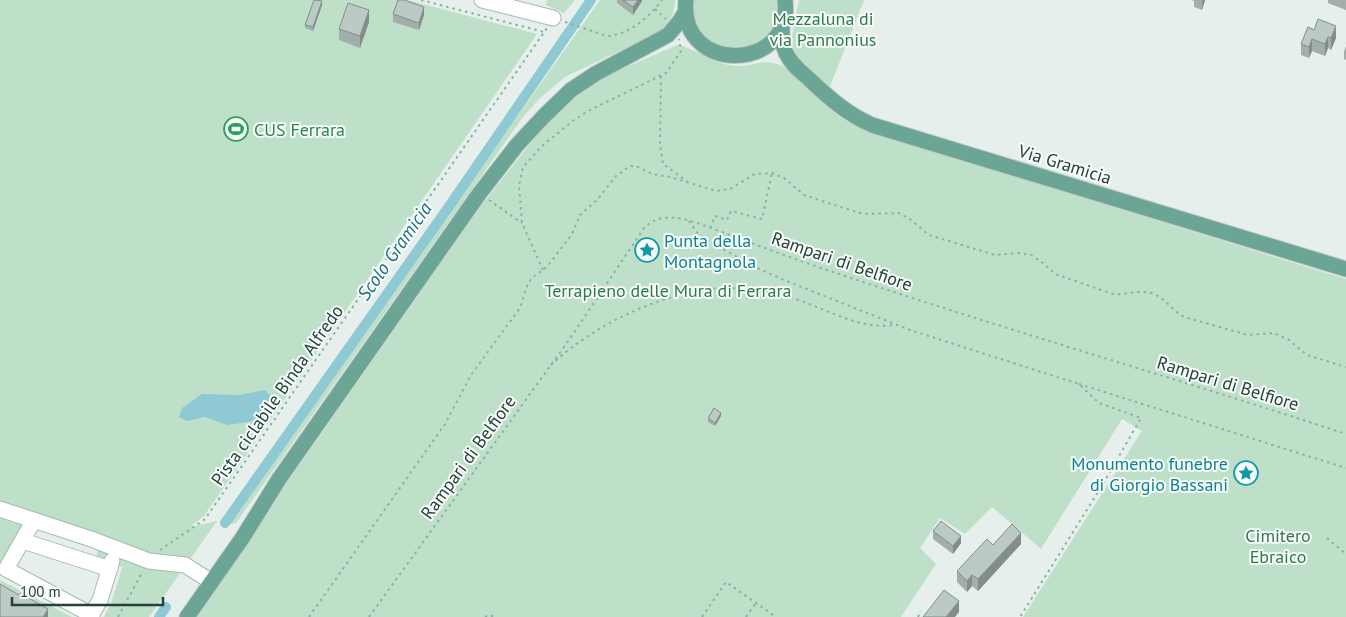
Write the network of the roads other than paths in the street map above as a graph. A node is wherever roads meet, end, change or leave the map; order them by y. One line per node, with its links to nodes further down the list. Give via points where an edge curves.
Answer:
1 (482, 0): 4 (lane)
2 (785, 0): 5 (main road, Via Gramicia)
3 (686, 5): 6 (main road, via 674,28); 7 (main road, via 688,24)
4 (557, 19)
5 (782, 26): 8 (main road, via 770,43); 9 (main road, Via Gramicia, via 783,45)
6 (658, 42): 7 (main road, via 679,39); 16 (main road, via 571,90 529,132 479,194 279,479 250,510)
7 (700, 42): 8 (main road, Via Gramicia, via 722,54)
8 (751, 54): 9 (main road, Via Gramicia)
9 (791, 62): 10 (main road, Via Gramicia, via 842,110 872,125)
10 (1346, 269)
11 (0, 509): 12 (lane)
12 (34, 520): 13 (lane); 14 (lane)
13 (23, 541): 15 (lane); 17 (lane, via 6,569)
14 (117, 548): 15 (lane); 16 (lane, via 149,561 185,565)
15 (110, 570): 17 (lane)
16 (208, 579): 18 (main road); 19 (main road)
17 (91, 616)
18 (176, 617)
19 (187, 617)

